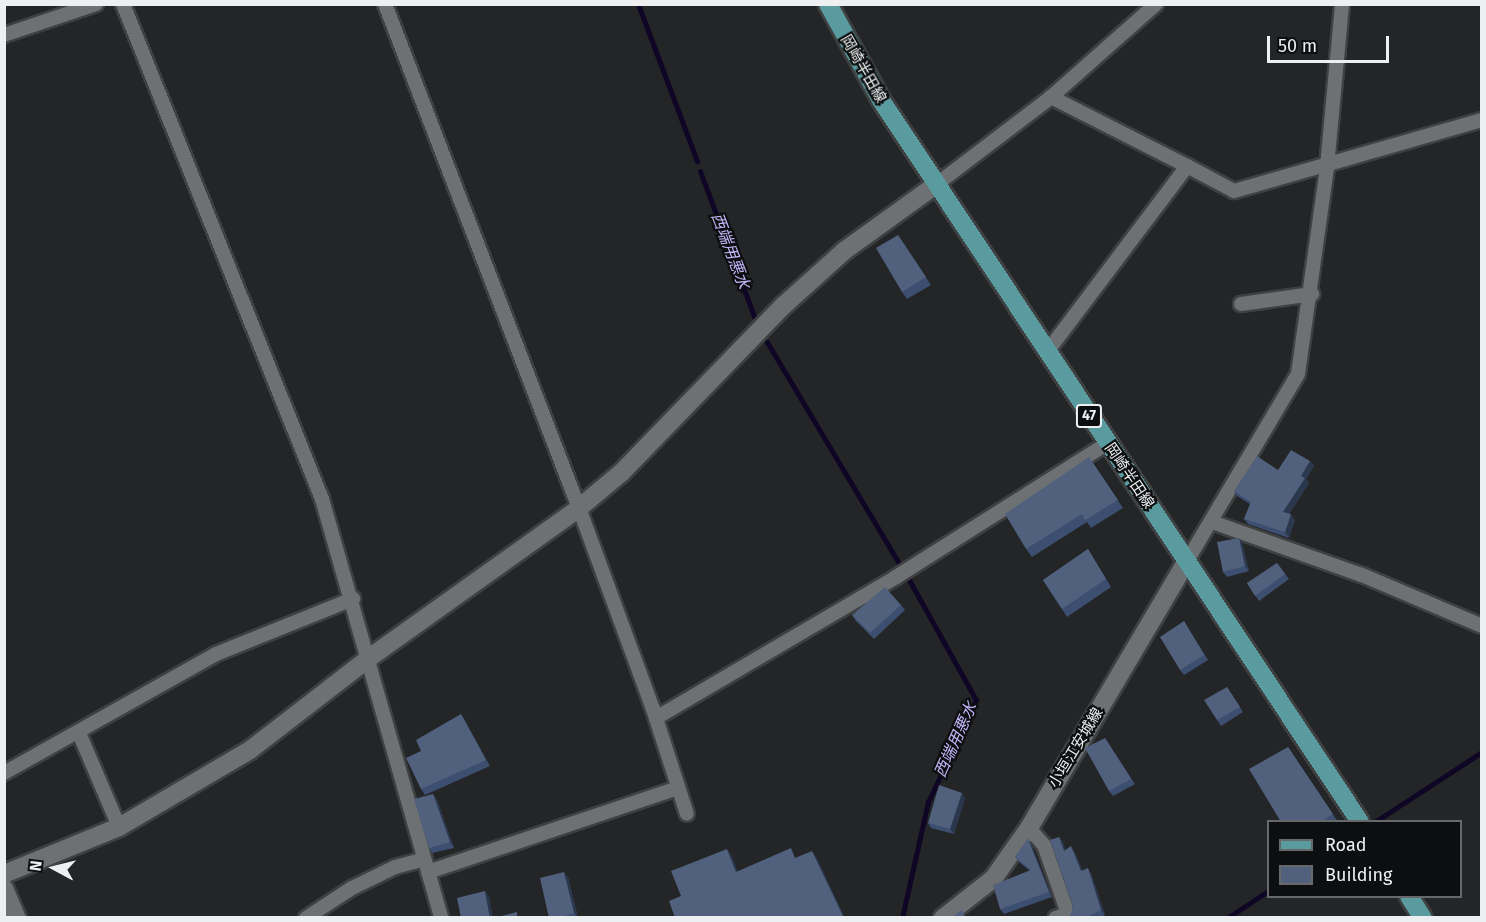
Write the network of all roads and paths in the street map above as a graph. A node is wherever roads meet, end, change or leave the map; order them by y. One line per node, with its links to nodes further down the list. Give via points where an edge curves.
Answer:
1 (96, 4): 7 (street)
2 (123, 4): 20 (street, via 322,499)
3 (385, 4): 17 (street)
4 (828, 4): 12 (main road, 岡崎半田線 / 47, via 855,57)
5 (1156, 4): 8 (street)
6 (1342, 4): 11 (street)
7 (4, 35)
8 (1051, 97): 10 (street); 12 (street)
9 (1482, 120): 11 (street)
10 (1187, 166): 11 (street, via 1234,191); 15 (street)
11 (1327, 167): 13 (street)
12 (936, 183): 15 (main road, 岡崎半田線 / 47); 17 (street, via 852,245 783,306 622,472)
13 (1311, 294): 14 (street); 18 (street, via 1298,374)
14 (1241, 304)
15 (1047, 352): 16 (main road, 岡崎半田線 / 47)
16 (1108, 443): 19 (main road, 岡崎半田線 / 47); 23 (street, via 896,577)
17 (579, 507): 22 (street); 23 (street)
18 (1212, 522): 19 (street); 21 (street, via 1362,575)
19 (1188, 561): 28 (main road, 岡崎半田線 / 47); 30 (street, 小垣江安城線)
20 (352, 599): 22 (street); 24 (street, via 216,654)
21 (1482, 626)
22 (369, 658): 29 (street, via 250,750); 31 (street)
23 (656, 718): 26 (street)
24 (79, 733): 25 (street); 29 (street)
25 (4, 773)
26 (678, 788): 27 (street); 31 (street)
27 (687, 814)
28 (1358, 820)
29 (119, 827): 32 (street)
30 (1029, 828): 38 (street, 小垣江安城線, via 993,879); 39 (street, via 1044,844 1068,914)
31 (426, 865): 36 (street, via 394,867); 37 (street)
32 (4, 874)
33 (4, 888): 35 (street)
34 (1410, 898): 40 (main road)
35 (17, 918)
36 (306, 918)
37 (441, 918)
38 (943, 918)
39 (1056, 918)
40 (1423, 918)

